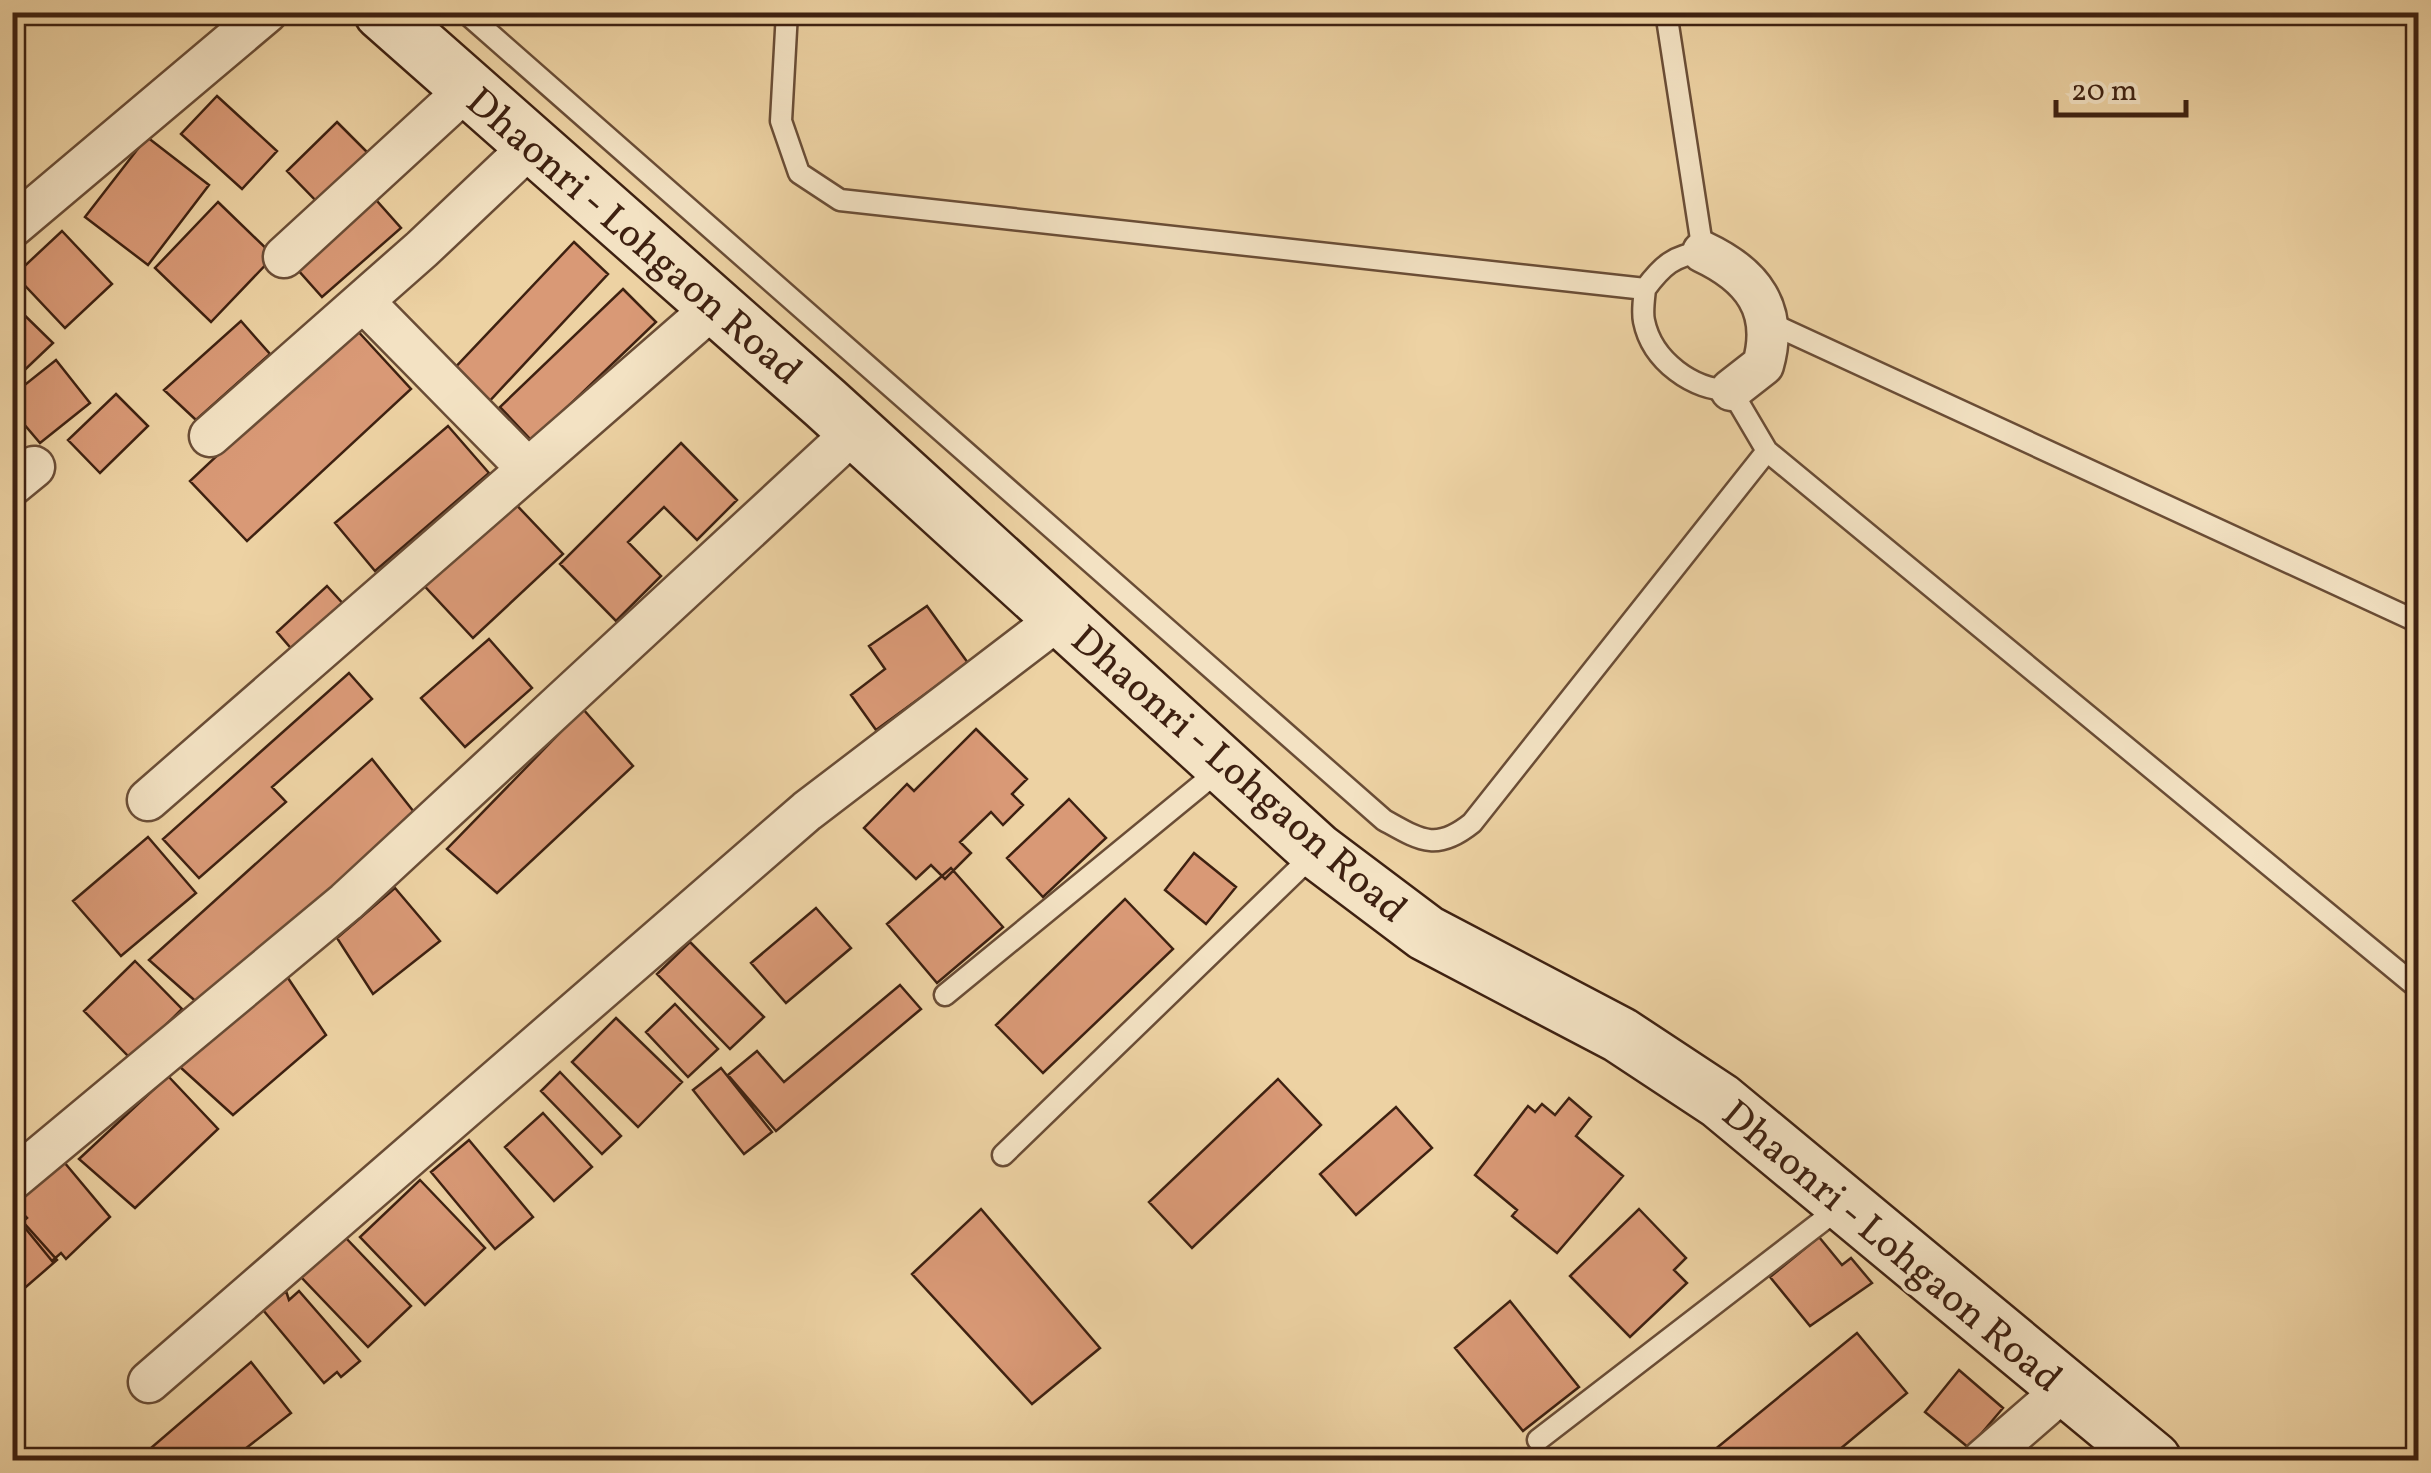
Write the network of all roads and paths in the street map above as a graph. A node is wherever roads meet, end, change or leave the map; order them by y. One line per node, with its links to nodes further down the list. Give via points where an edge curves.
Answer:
1 (267, 12): 8 (street)
2 (382, 12): 6 (main road, Dhaonri - Lohgaon Road)
3 (465, 12): 18 (lane, via 1384,820 1421,840 1451,840 1472,823)
4 (787, 12): 11 (lane, via 781,121 799,173 840,200)
5 (1666, 12): 9 (lane)
6 (468, 88): 7 (main road, Dhaonri - Lohgaon Road); 10 (street)
7 (534, 144): 12 (street); 13 (main road, Dhaonri - Lohgaon Road)
8 (12, 227)
9 (1703, 252): 11 (lane, via 1664,265); 14 (street, via 1734,267 1762,300)
10 (284, 257)
11 (1645, 289): 15 (lane, via 1644,320 1671,364 1709,391)
12 (364, 302): 17 (street); 19 (street)
13 (715, 306): 16 (main road, Dhaonri - Lohgaon Road); 19 (street)
14 (1770, 323): 15 (street, via 1764,365); 21 (lane)
15 (1731, 390): 18 (lane)
16 (856, 430): 20 (main road, Dhaonri - Lohgaon Road); 28 (street, via 346,902)
17 (210, 436)
18 (1767, 452): 25 (lane)
19 (528, 469): 23 (street)
20 (1061, 617): 22 (main road, Dhaonri - Lohgaon Road); 30 (street, via 807,811)
21 (2418, 622)
22 (1224, 766): 24 (main road, Dhaonri - Lohgaon Road); 26 (lane)
23 (148, 800)
24 (1318, 850): 27 (lane); 29 (main road, Dhaonri - Lohgaon Road, via 1426,934 1620,1034 1720,1101)
25 (2418, 988)
26 (945, 996)
27 (1003, 1155)
28 (12, 1180)
29 (1844, 1204): 31 (main road, Dhaonri - Lohgaon Road); 32 (lane)
30 (149, 1382)
31 (2066, 1388): 33 (street); 34 (main road, Dhaonri - Lohgaon Road)
32 (1538, 1440)
33 (1984, 1460)
34 (2153, 1460)

